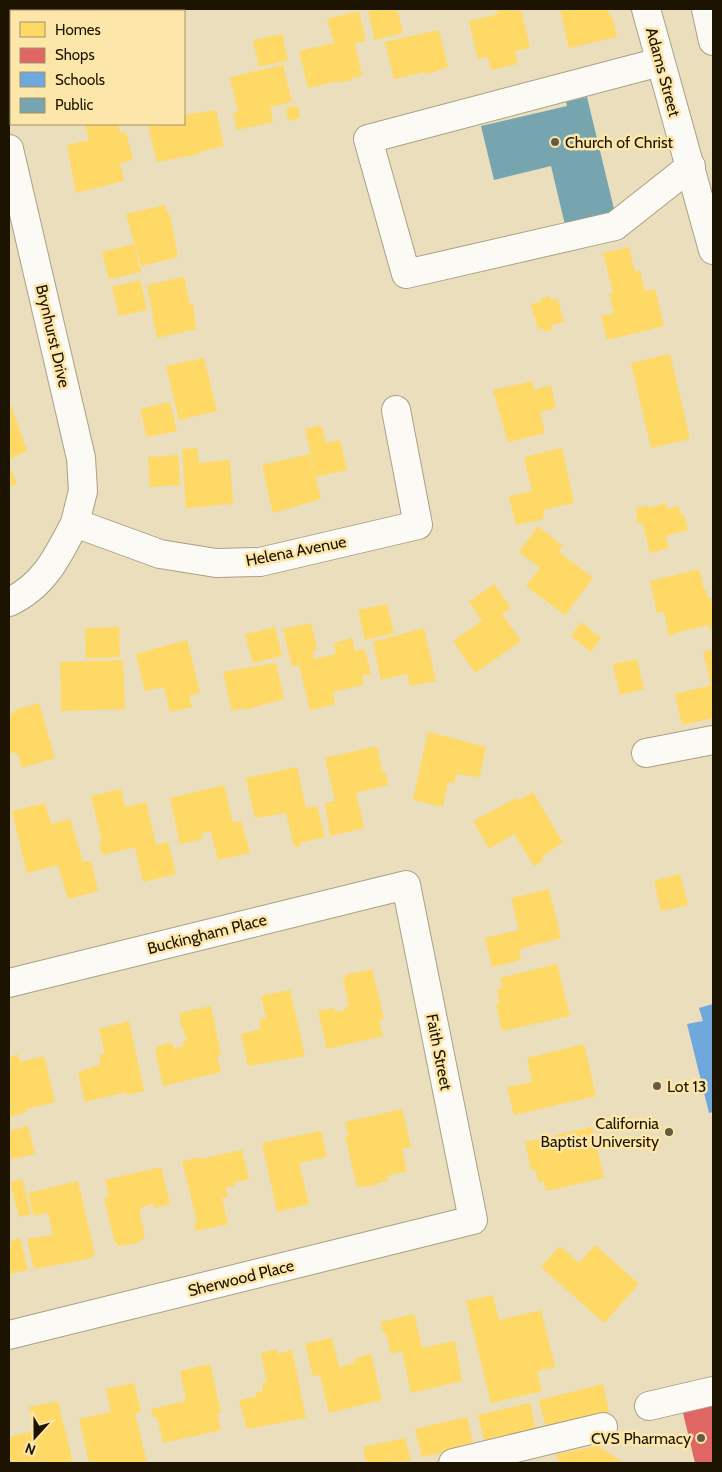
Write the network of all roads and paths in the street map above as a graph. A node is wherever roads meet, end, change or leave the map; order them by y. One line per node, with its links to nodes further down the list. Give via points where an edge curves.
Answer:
1 (646, 9): 4 (street, Adams Street)
2 (706, 9): 3 (street)
3 (713, 41)
4 (660, 62): 6 (street, Adams Street); 6 (street, via 368,140 406,274 615,226)
5 (9, 149): 9 (street, Brynhurst Drive, via 82,458 83,491)
6 (696, 160): 7 (street, Adams Street)
7 (713, 250)
8 (396, 410): 9 (street, Helena Avenue, via 418,525 260,562 216,563 160,554)
9 (75, 523): 10 (street, via 54,564 22,596)
10 (9, 602)
11 (713, 740): 12 (street)
12 (646, 753)
13 (406, 884): 14 (street, Buckingham Place); 15 (street, Faith Street)
14 (9, 984)
15 (473, 1220): 16 (street, Sherwood Place)
16 (9, 1335)
17 (713, 1391): 18 (street)
18 (649, 1406)
19 (603, 1427): 20 (street)
20 (453, 1463)

